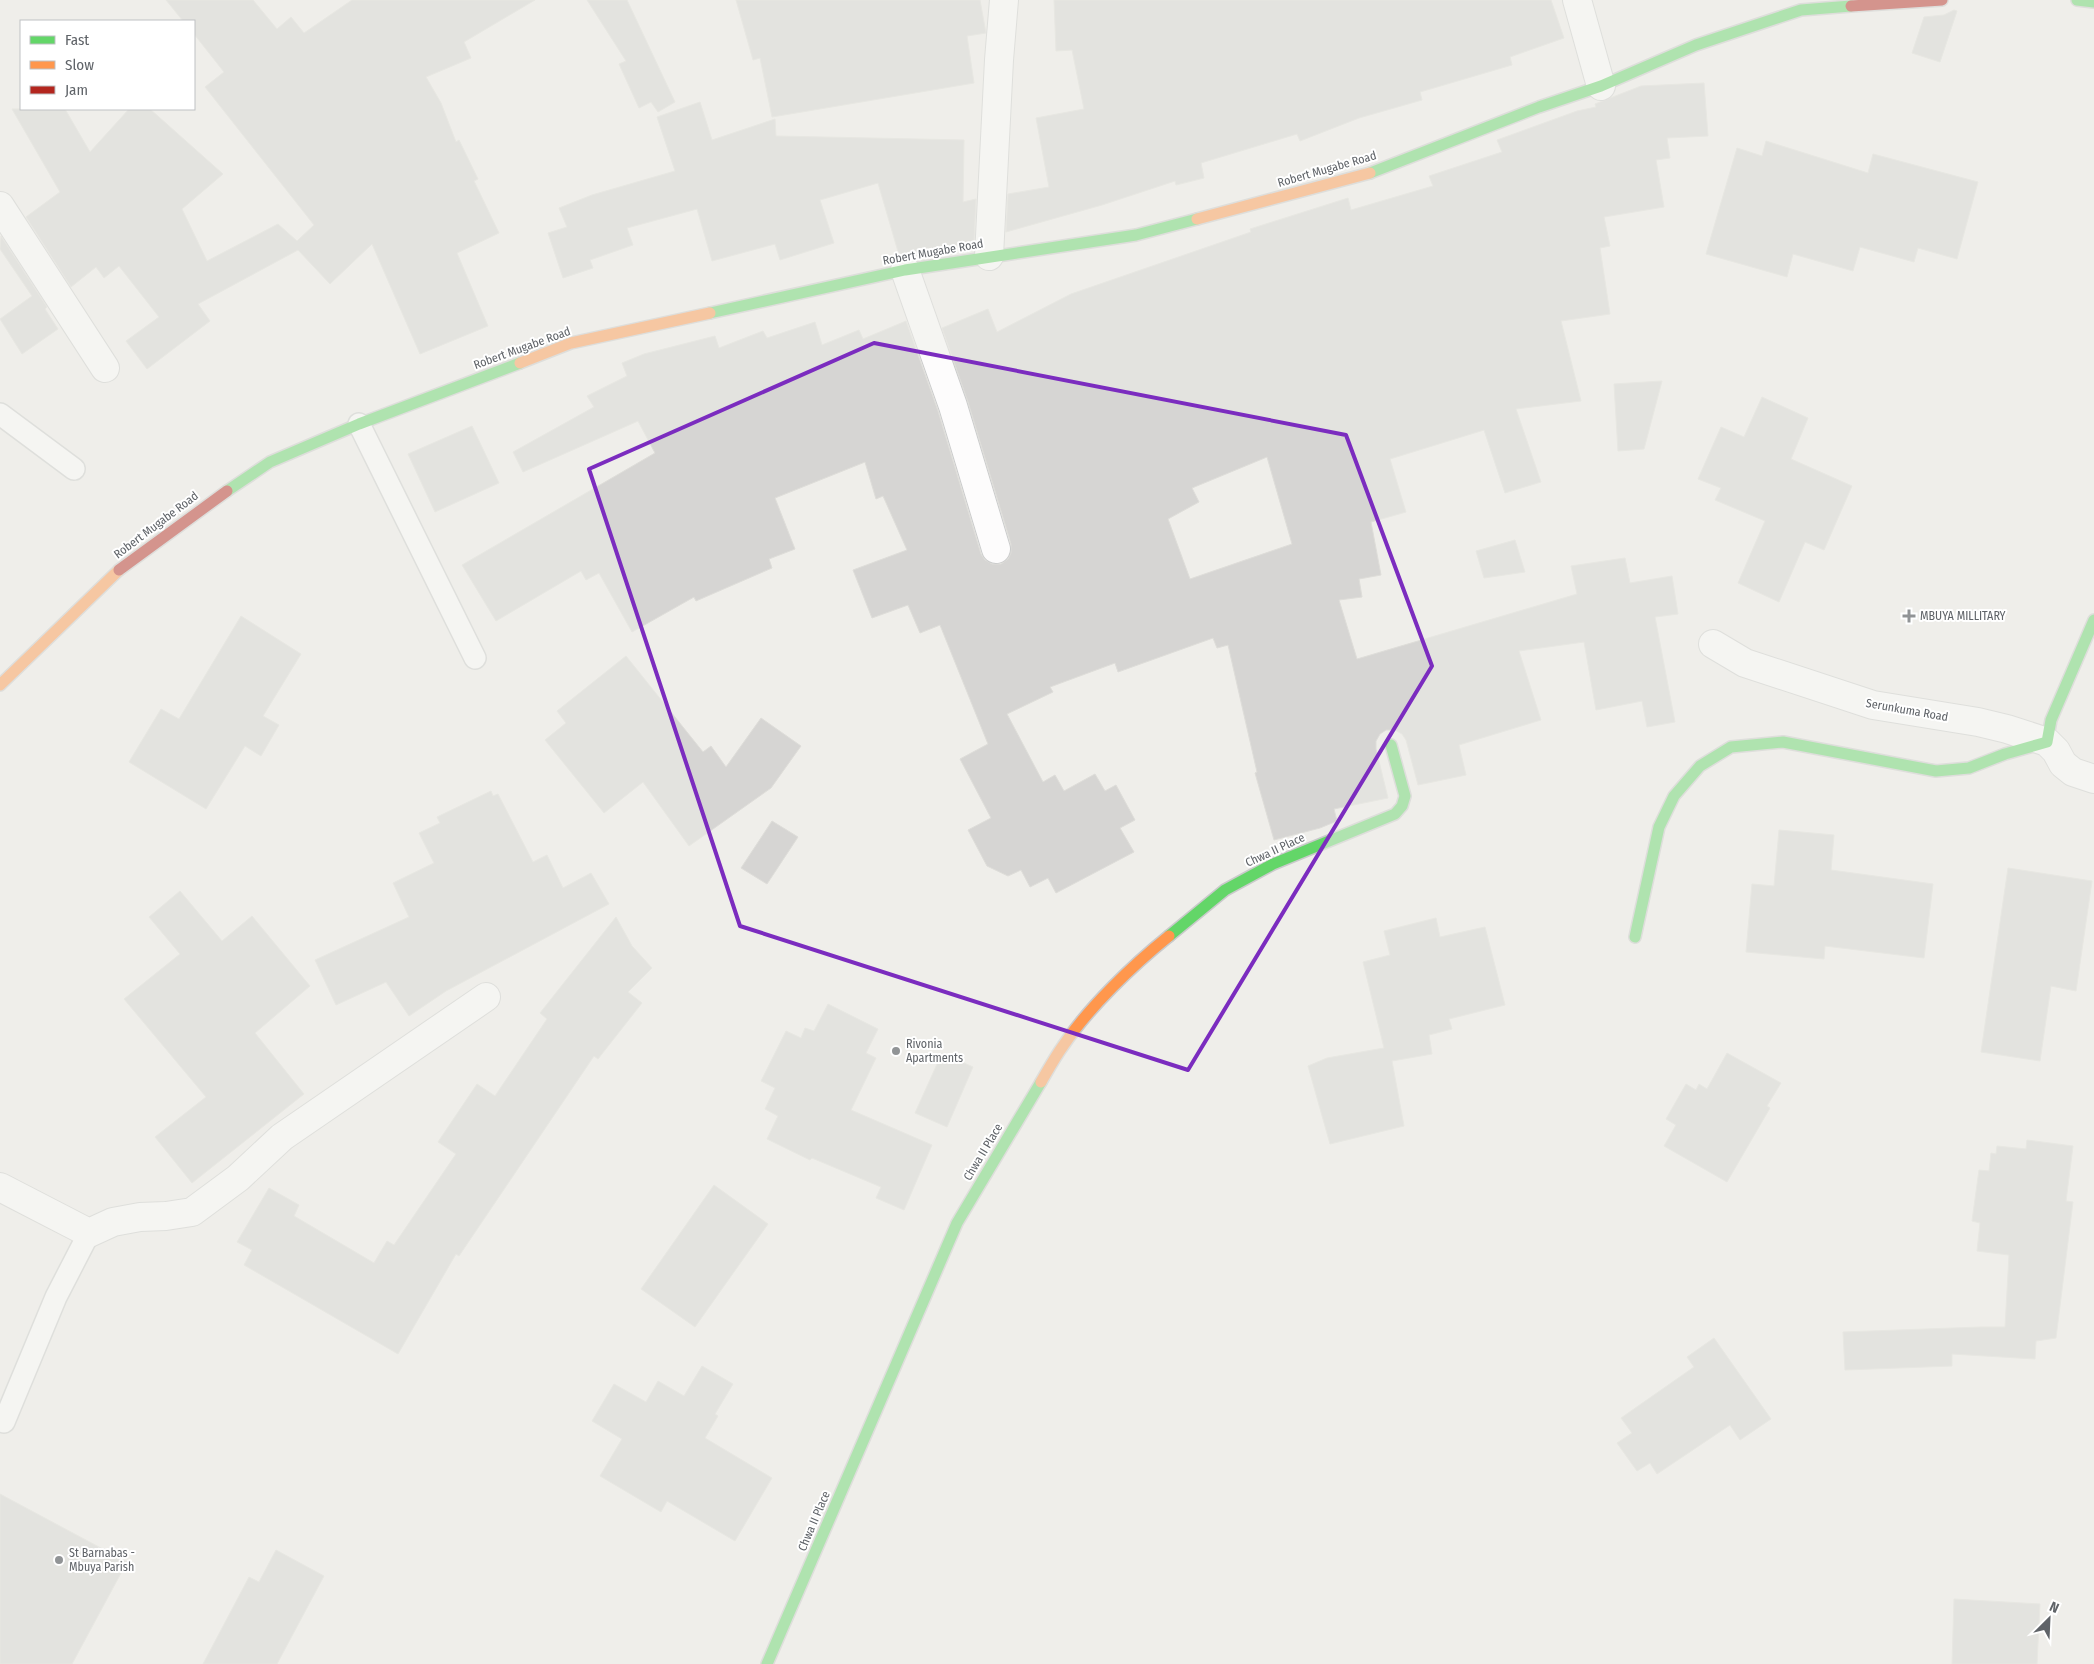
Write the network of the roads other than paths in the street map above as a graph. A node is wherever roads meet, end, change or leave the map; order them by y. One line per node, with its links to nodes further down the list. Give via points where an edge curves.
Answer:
1 (1004, 0): 8 (street)
2 (1577, 0): 6 (street)
3 (1942, 0): 6 (street, Robert Mugabe Road, via 1801,10 1696,45)
4 (2077, 0): 5 (street)
5 (2094, 2)
6 (1601, 86): 8 (street, Robert Mugabe Road, via 1362,176 1136,235)
7 (0, 206): 10 (street)
8 (989, 256): 9 (street, Robert Mugabe Road)
9 (905, 270): 12 (street, Robert Mugabe Road, via 571,343); 14 (street, via 953,406)
10 (105, 368)
11 (0, 414): 13 (lane)
12 (359, 424): 17 (lane); 18 (street, Robert Mugabe Road, via 270,462 194,513 110,576)
13 (74, 469)
14 (996, 549)
15 (2094, 620): 19 (street, via 2051,720)
16 (1713, 644): 19 (street, Serunkuma Road, via 1745,663 1873,705 1978,722)
17 (475, 658)
18 (0, 685)
19 (2047, 742): 21 (street, via 2073,772); 22 (street, via 1970,768 1936,772 1783,742 1730,747 1700,766 1674,796 1658,827)
20 (1391, 745): 27 (street, Chwa II Place, via 1405,796 1395,814 1273,864 1224,890 1142,958 1063,1044 957,1223)
21 (2094, 779)
22 (1635, 937)
23 (486, 997): 25 (street, via 282,1137 238,1178 192,1212 113,1222)
24 (0, 1187): 25 (street)
25 (89, 1233): 26 (lane, via 56,1297)
26 (4, 1422)
27 (767, 1664)

